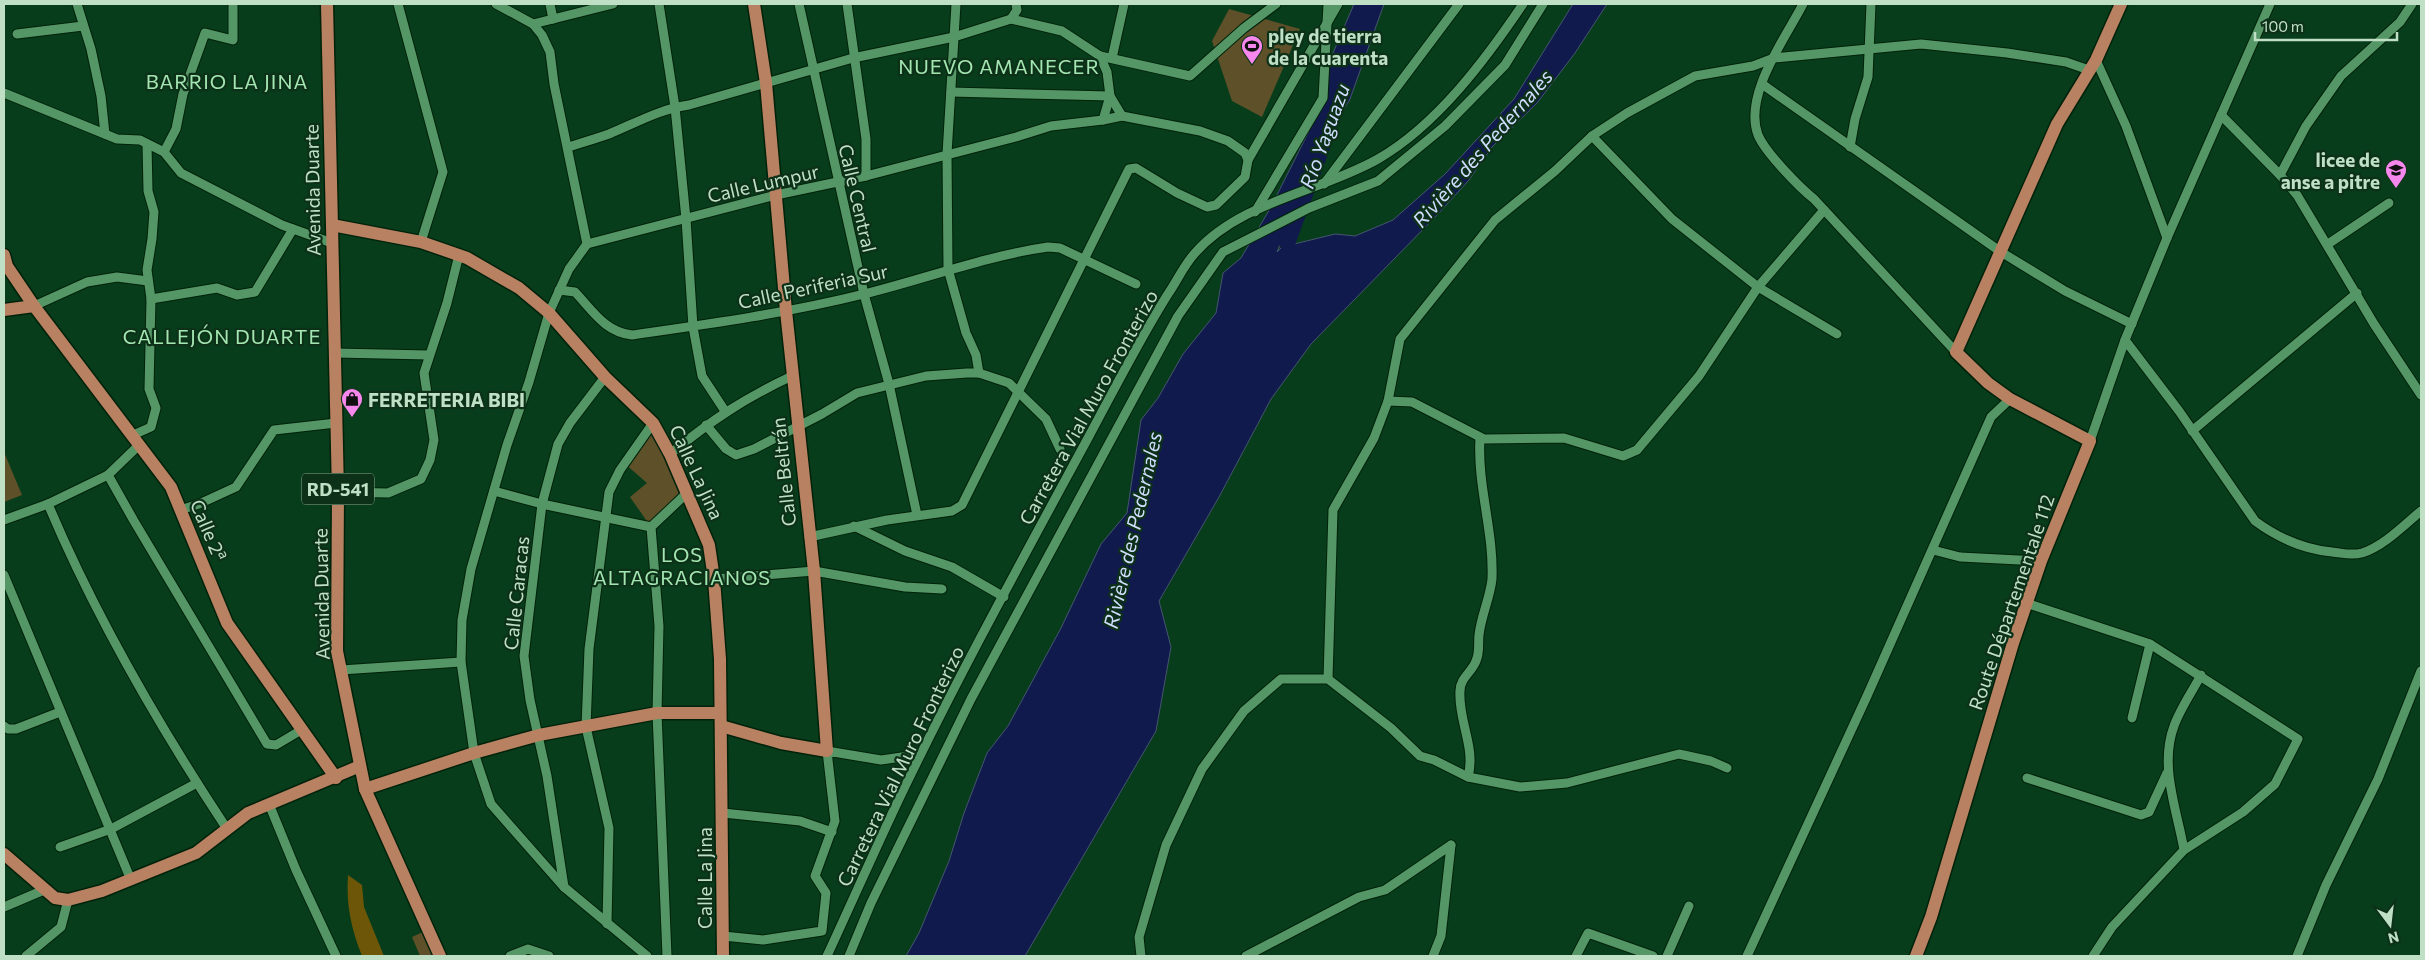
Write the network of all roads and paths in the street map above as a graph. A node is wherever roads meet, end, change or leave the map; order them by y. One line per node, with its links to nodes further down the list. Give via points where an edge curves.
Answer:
1 (77, 4): 29 (street)
2 (233, 4): 53 (street, via 233,40 205,33 183,94 176,129)
3 (327, 4): 65 (main road, Avenida Duarte / RD-541)
4 (398, 4): 68 (street, via 443,172)
5 (496, 4): 28 (street)
6 (550, 4): 26 (street)
7 (613, 4): 26 (street)
8 (659, 4): 44 (street)
9 (754, 4): 39 (main road, Calle Beltrán)
10 (799, 4): 38 (street, Calle Central)
11 (847, 4): 34 (street)
12 (956, 4): 31 (street)
13 (1016, 4): 27 (street, via 1017,10)
14 (1124, 4): 35 (street)
15 (1276, 4): 35 (street, via 1190,76)
16 (1328, 4): 63 (street, via 1323,98)
17 (1338, 4): 55 (street)
18 (1459, 4): 59 (street)
19 (1523, 4): 59 (street, Carretera Vial Muro Fronterizo, via 1490,53 1409,137 1379,159)
20 (1543, 4): 188 (street, Carretera Vial Muro Fronterizo, via 1505,65 1446,126 1378,181 1309,208 1223,252 1217,260 1178,316 976,691 875,895)
21 (1803, 4): 36 (street)
22 (1871, 4): 32 (street)
23 (2121, 4): 37 (main road)
24 (2270, 4): 45 (street)
25 (2412, 4): 56 (street, via 2400,22 2341,76 2306,126)
26 (553, 19): 28 (street)
27 (1011, 19): 31 (street); 33 (street, via 1062,31)
28 (533, 24): 51 (street, via 550,52)
29 (83, 26): 30 (street); 48 (street, via 101,96)
30 (17, 34)
31 (954, 37): 34 (street); 41 (street)
32 (1870, 49): 36 (street); 37 (street, via 1921,44); 52 (street, via 1865,92 1855,119)
33 (1100, 56): 35 (street); 43 (street, via 1107,72)
34 (853, 58): 38 (street); 57 (street, via 866,138)
35 (1112, 58)
36 (1774, 58): 40 (street); 49 (street, via 1753,66 1695,76)
37 (2093, 65): 67 (street, via 2126,126); 72 (main road, via 2058,124)
38 (812, 69): 39 (street); 58 (street, Calle Central)
39 (766, 83): 44 (street); 60 (main road, Calle Beltrán)
40 (1762, 84): 52 (street); 62 (street, via 1755,120 1759,137 1794,182)
41 (951, 92): 43 (street); 54 (street)
42 (4, 93): 48 (street)
43 (1110, 96): 46 (street); 47 (street)
44 (675, 106): 51 (street, via 609,134); 64 (street)
45 (2221, 115): 56 (street); 67 (street)
46 (1122, 116): 47 (street, Calle Lumpur); 55 (street, via 1200,131 1228,140)
47 (1103, 120): 54 (street, Calle Lumpur, via 1051,126)
48 (105, 134): 50 (street)
49 (1592, 136): 79 (street, via 1672,219); 102 (street, via 1495,220 1400,339)
50 (147, 144): 53 (street); 77 (street, via 148,191 154,212)
51 (568, 147): 70 (street)
52 (1850, 147): 72 (street)
53 (164, 152): 66 (street, via 181,173)
54 (947, 154): 57 (street, Calle Lumpur); 76 (street)
55 (1248, 160): 75 (street, via 1246,176 1216,205 1207,207 1136,168 1129,169)
56 (2280, 175): 71 (street, via 2297,195)
57 (866, 176): 58 (street, Calle Lumpur)
58 (838, 182): 60 (street, Calle Lumpur); 82 (street, Calle Central)
59 (1324, 184): 63 (street, Carretera Vial Muro Fronterizo)
60 (776, 195): 64 (street, Calle Lumpur); 86 (main road, Calle Beltrán)
61 (2389, 203): 71 (street)
62 (1824, 210): 79 (street); 93 (street)
63 (1255, 212): 135 (street, Carretera Vial Muro Fronterizo, via 1235,221 1194,254 1157,312)
64 (686, 219): 70 (street, Calle Lumpur); 89 (street)
65 (332, 225): 68 (main road, Calle La Jina); 69 (main road, Avenida Duarte / RD-541)
66 (293, 229): 69 (street); 83 (street, via 255,292 237,296 217,288)
67 (2167, 238): 88 (street)
68 (421, 242): 74 (main road, Calle La Jina)
69 (332, 243): 92 (main road, Avenida Duarte / RD-541)
70 (588, 244): 80 (street, via 569,268)
71 (2328, 244): 81 (street)
72 (2001, 252): 88 (street, via 2065,291); 93 (main road)
73 (4, 255): 84 (main road, Calle 2ª, via 7,266)
74 (459, 255): 87 (main road, Calle La Jina, via 492,270); 94 (street, via 448,303)
75 (1085, 259): 76 (street, Calle Periferia Sur, via 1060,248 1048,247); 78 (street, Calle Periferia Sur); 99 (street)
76 (948, 269): 82 (street, Calle Periferia Sur); 95 (street)
77 (148, 281): 83 (street); 84 (street, via 117,277 86,282)
78 (1136, 284)
79 (1758, 287): 90 (street); 109 (street, via 1699,376 1631,454 1612,454 1564,438)
80 (559, 290): 87 (street); 89 (street, Calle Periferia Sur, via 575,292 606,327 620,334)
81 (2357, 292): 100 (street, via 2374,324); 108 (street)
82 (864, 294): 86 (street, Calle Periferia Sur); 98 (street, Calle Central)
83 (151, 299): 110 (street, via 149,389 156,408 151,427)
84 (34, 306): 85 (main road); 110 (main road, Calle 2ª)
85 (4, 310)
86 (786, 311): 89 (street, Calle Periferia Sur); 96 (main road, Calle Beltrán)
87 (549, 313): 97 (main road, Calle La Jina); 115 (street)
88 (2132, 324): 91 (street)
89 (694, 327): 103 (street, via 702,376)
90 (1837, 334)
91 (2125, 340): 108 (street); 111 (street)
92 (335, 352): 94 (street); 105 (main road, Avenida Duarte / RD-541)
93 (1956, 352): 101 (main road)
94 (429, 356): 116 (street, via 424,373 434,440 430,460 421,479 388,493)
95 (979, 373): 98 (street, via 926,376); 99 (street, via 1004,380)
96 (792, 376): 103 (street); 107 (main road, Calle Beltrán)
97 (605, 377): 104 (main road, Calle La Jina); 119 (street, Calle Caracas, via 558,444)
98 (889, 384): 107 (street, via 857,393); 122 (street, Calle Central)
99 (1018, 393): 112 (street, via 1046,419); 122 (street, via 962,505 952,511)
100 (2421, 394)
101 (2010, 399): 111 (main road); 128 (street, via 1991,417)
102 (1388, 401): 109 (street, via 1412,402); 142 (street, via 1374,438 1332,510)
103 (725, 411): 106 (street)
104 (653, 422): 113 (main road, Calle La Jina); 123 (street, via 620,470 609,492)
105 (336, 423): 116 (main road, Avenida Duarte / RD-541); 120 (street, via 274,430 236,487)
106 (706, 425): 107 (street, via 726,449 736,455); 113 (street)
107 (797, 426): 127 (main road, Calle Beltrán)
108 (2192, 431): 121 (street, via 2255,521 2294,544 2345,556 2362,552 2394,533)
109 (1480, 438): 157 (street, via 1478,462 1491,545 1492,581 1481,620 1479,653 1460,689 1471,748 1472,764)
110 (136, 440): 114 (street); 120 (main road, Calle 2ª, via 170,487)
111 (2090, 441): 129 (main road, Route Départementale 112)
112 (1060, 449)
113 (670, 454): 117 (main road, Calle La Jina)
114 (108, 475): 118 (street); 149 (street, via 268,744 276,745)
115 (494, 491): 119 (street); 138 (street, via 471,569 462,620)
116 (338, 492): 139 (main road, Avenida Duarte / RD-541, via 337,651)
117 (687, 493): 126 (street); 132 (main road, Calle La Jina, via 709,545)
118 (48, 504): 124 (street); 160 (street, via 73,563 132,676)
119 (542, 504): 123 (street); 150 (street, Calle Caracas, via 524,656 530,700)
120 (180, 510): 149 (main road, Calle 2ª, via 227,623)
121 (2421, 511)
122 (917, 515): 125 (street)
123 (605, 518): 126 (street); 148 (street, via 589,649)
124 (4, 520)
125 (854, 526): 127 (street); 135 (street, via 905,551 952,567)
126 (650, 527): 144 (street, via 659,626)
127 (809, 537): 130 (main road, Calle Beltrán)
128 (1933, 550): 129 (street, via 1960,557); 195 (street)
129 (2041, 561): 136 (main road, Route Départementale 112)
130 (814, 571): 132 (street); 133 (street, via 905,588); 151 (main road, Calle Beltrán)
131 (4, 574): 134 (street)
132 (714, 580): 146 (main road, Calle La Jina, via 720,659)
133 (942, 589)
134 (7, 592): 143 (street)
135 (1004, 597): 187 (street, Carretera Vial Muro Fronterizo, via 899,799)
136 (2026, 603): 137 (street); 196 (main road, Route Départementale 112, via 1931,917)
137 (2150, 644): 141 (street); 145 (street)
138 (461, 662): 139 (street); 152 (street)
139 (341, 670): 154 (main road, Avenida Duarte / RD-541)
140 (2421, 671): 198 (street, via 2378,779 2326,885)
141 (2201, 675): 156 (street, via 2174,726); 168 (street, via 2298,738 2275,784 2243,812)
142 (1328, 679): 157 (street, via 1420,756); 189 (street, via 1281,679 1244,711 1202,769 1166,846 1139,937)
143 (60, 712): 147 (street, via 16,729); 164 (street)
144 (657, 713): 146 (main road); 148 (main road); 185 (street)
145 (2132, 718)
146 (720, 719): 151 (main road, via 781,743); 163 (main road, Calle La Jina)
147 (4, 726)
148 (586, 727): 150 (main road); 176 (street, via 609,828)
149 (303, 729): 158 (main road, Calle 2ª)
150 (540, 735): 152 (main road); 171 (street, Calle Caracas)
151 (827, 751): 153 (street, via 881,760); 166 (street, Calle Beltrán, via 834,821)
152 (474, 753): 161 (main road); 171 (street, via 491,804)
153 (909, 756)
154 (360, 766): 158 (main road); 161 (main road, Avenida Duarte / RD-541)
155 (1727, 768): 157 (street, via 1679,754 1567,783 1520,787)
156 (2167, 773): 159 (street, via 2149,812 2141,815); 168 (street)
157 (1468, 777)
158 (336, 778): 162 (main road)
159 (2027, 778)
160 (197, 783): 164 (street); 165 (street)
161 (365, 789): 181 (main road, Avenida Duarte / RD-541)
162 (269, 804): 165 (main road, via 248,813); 180 (street)
163 (723, 813): 166 (street, via 800,821); 177 (main road, Calle La Jina)
164 (111, 829): 167 (street); 170 (street)
165 (227, 829): 170 (main road, via 196,853)
166 (832, 832): 177 (street, Calle Beltrán, via 815,876 826,893 822,931 763,940)
167 (60, 847)
168 (2184, 850): 197 (street, via 2112,927)
169 (4, 854): 172 (main road)
170 (131, 880): 173 (main road)
171 (564, 887): 176 (street)
172 (44, 890): 173 (main road, via 55,898); 175 (street)
173 (68, 900): 179 (street, via 61,927)
174 (1689, 906): 194 (street)
175 (4, 907)
176 (607, 924): 184 (street)
177 (723, 936): 186 (main road, Calle La Jina)
178 (1258, 952): 190 (street); 191 (street, via 1359,897 1385,890 1451,845 1441,936)
179 (26, 956)
180 (336, 956)
181 (440, 956)
182 (510, 956): 183 (street, via 528,949)
183 (549, 956)
184 (647, 956)
185 (667, 956)
186 (723, 956)
187 (827, 956)
188 (849, 956)
189 (1141, 956)
190 (1246, 956)
191 (1433, 956)
192 (1576, 956): 193 (street, via 1588,933)
193 (1653, 956)
194 (1667, 956)
195 (1746, 956)
196 (1916, 956)
197 (2093, 956)
198 (2297, 956)

